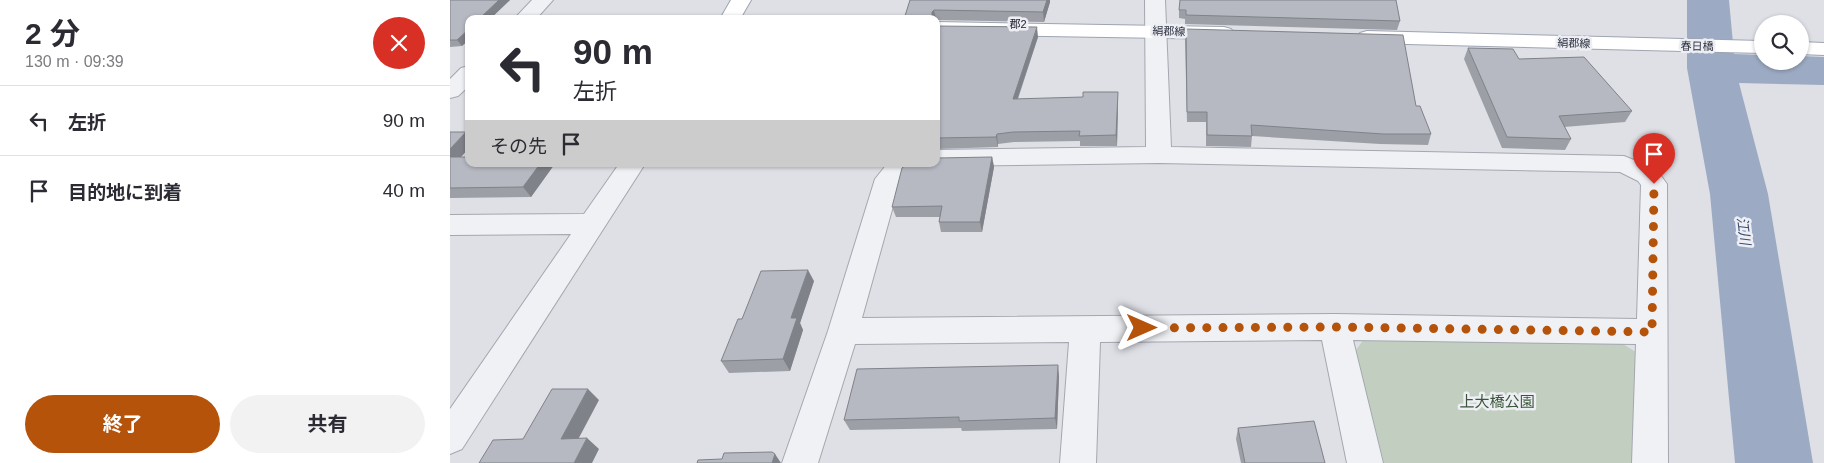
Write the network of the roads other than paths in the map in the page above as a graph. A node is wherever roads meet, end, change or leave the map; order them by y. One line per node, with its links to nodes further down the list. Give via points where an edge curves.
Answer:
1 (543, 0): 4 (street)
2 (742, 0): 5 (main road)
3 (1154, 0): 7 (street)
4 (528, 15)
5 (733, 15)
6 (940, 28): 7 (main road, 絹郡線)
7 (1154, 31): 8 (main road, 絹郡線); 16 (street)
8 (1243, 33)
9 (1351, 36): 10 (main road, 絹郡線)
10 (1642, 45): 11 (main road, 春日橋)
11 (1754, 47)
12 (1809, 48): 13 (main road)
13 (1824, 49)
14 (465, 77): 15 (street)
15 (450, 91)
16 (1159, 155): 17 (street); 25 (street, via 1624,164 1647,175 1654,184)
17 (940, 158)
18 (630, 167): 20 (street)
19 (898, 167): 24 (street, via 888,179)
20 (592, 224): 21 (street); 26 (street)
21 (450, 225)
22 (1335, 327): 23 (street); 25 (street); 29 (street)
23 (1085, 329): 24 (street); 28 (street)
24 (843, 331): 27 (street)
25 (1652, 332): 30 (street)
26 (450, 438)
27 (800, 463)
28 (1078, 463)
29 (1365, 463)
30 (1650, 463)

